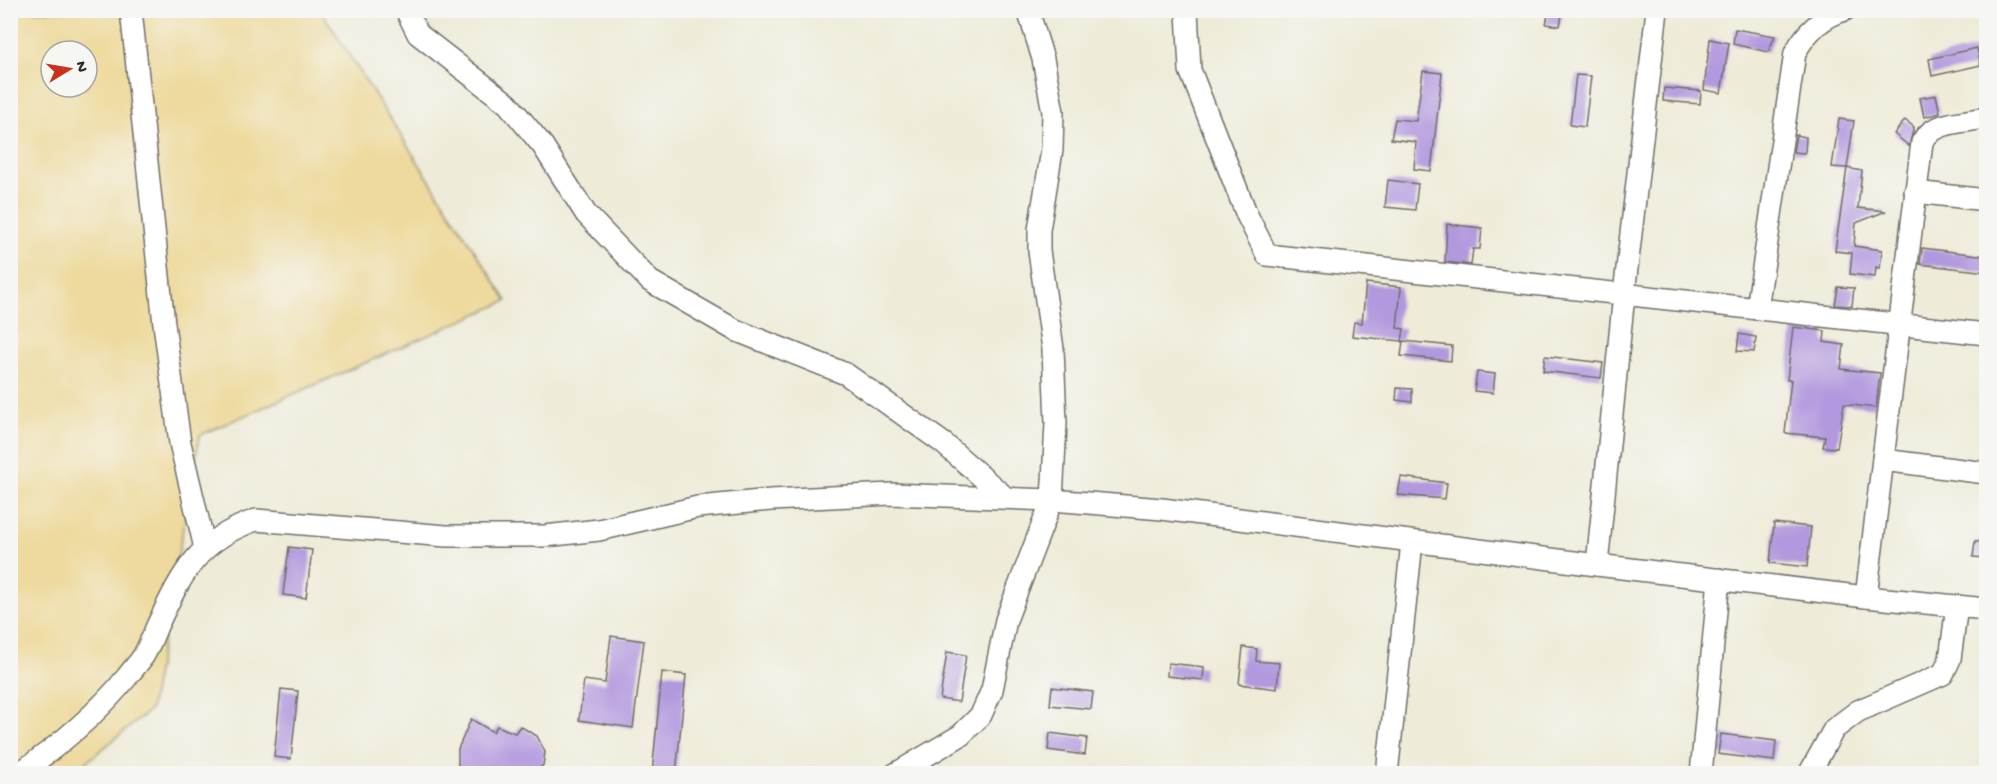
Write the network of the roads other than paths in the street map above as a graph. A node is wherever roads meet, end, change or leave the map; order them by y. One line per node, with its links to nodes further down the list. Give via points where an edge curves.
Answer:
1 (131, 10): 19 (street, via 178,432)
2 (406, 10): 16 (street, via 418,34 508,104 543,146 586,214 650,281 735,330 846,374 943,443)
3 (1028, 10): 17 (street, via 1053,112 1039,251 1053,349 1056,423)
4 (1187, 10): 10 (street, via 1190,70 1247,215 1267,255)
5 (1658, 10): 10 (street)
6 (1845, 10): 11 (street, via 1813,26 1795,53)
7 (1986, 118): 8 (street, via 1934,128 1926,134)
8 (1915, 192): 9 (street); 12 (street)
9 (1986, 200)
10 (1624, 294): 11 (street); 20 (street)
11 (1757, 309): 12 (street)
12 (1899, 325): 13 (street); 14 (street)
13 (1986, 334)
14 (1883, 460): 15 (street); 22 (street)
15 (1986, 473)
16 (1006, 498): 17 (street); 19 (street, via 891,494 771,500 698,507 599,530 545,536 446,536 256,520 240,525)
17 (1052, 500): 18 (street); 26 (street, via 1006,620 992,690 981,715 961,735)
18 (1412, 542): 20 (street); 27 (street)
19 (205, 548): 25 (street, via 181,578 143,656 105,704 52,751)
20 (1598, 565): 21 (street)
21 (1719, 579): 22 (street); 28 (street)
22 (1866, 597): 23 (street)
23 (1957, 606): 24 (street); 29 (street, via 1950,659 1943,674 1858,711 1834,729)
24 (1986, 609)
25 (18, 774)
26 (895, 774)
27 (1387, 774)
28 (1701, 774)
29 (1809, 774)

